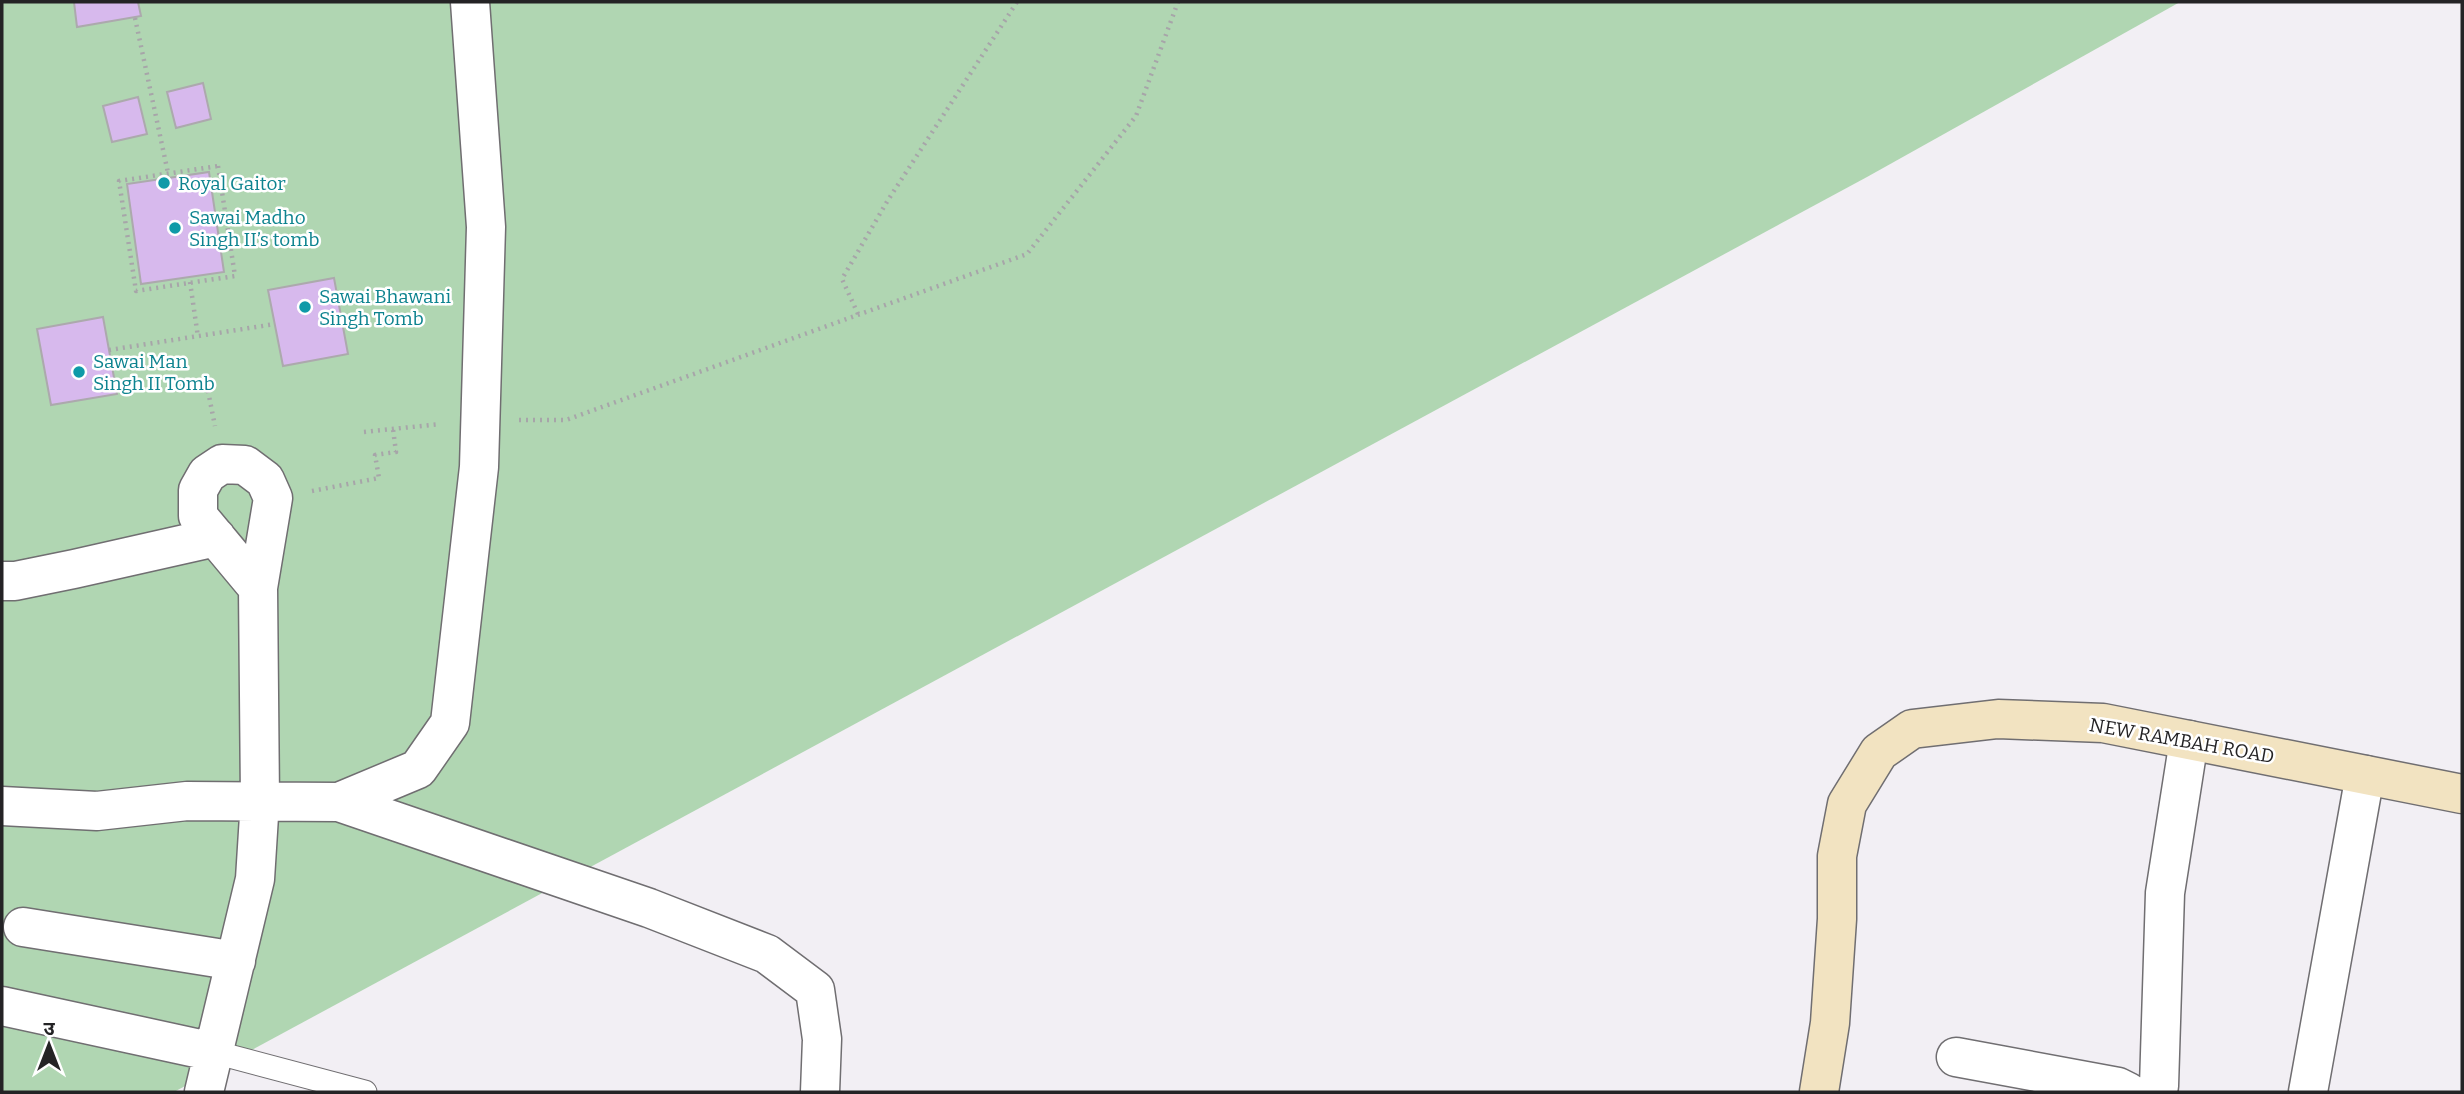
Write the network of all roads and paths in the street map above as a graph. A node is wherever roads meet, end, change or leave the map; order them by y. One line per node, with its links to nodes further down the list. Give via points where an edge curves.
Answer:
1 (470, 2): 11 (street, via 486,227)
2 (1017, 2): 7 (path, via 842,279)
3 (1178, 2): 7 (path, via 1136,116 1027,254)
4 (135, 18): 5 (path)
5 (168, 173): 6 (path, via 218,166 235,276); 6 (path, via 119,181 136,291)
6 (190, 282): 9 (path)
7 (858, 314): 11 (path, via 566,420)
8 (275, 324): 9 (path)
9 (198, 337): 10 (path)
10 (109, 350)
11 (481, 420): 12 (path); 22 (street, via 450,723 418,769)
12 (393, 429): 13 (path); 14 (path, via 396,452 375,455 379,478)
13 (364, 432)
14 (273, 498): 15 (street, via 265,480 245,465 222,464 207,474 198,490 198,516); 17 (street)
15 (216, 537): 16 (street, via 15,581); 17 (street)
16 (2, 580)
17 (258, 588): 21 (street)
18 (2189, 740): 19 (street, NEW RAMBAH ROAD); 29 (street, via 2165,893); 33 (street, NEW RAMBAH ROAD, via 2103,723 1998,719 1912,729 1879,752 1847,804 1837,856 1830,1023)
19 (2365, 775): 20 (street, NEW RAMBAH ROAD); 34 (street)
20 (2462, 794)
21 (260, 800): 22 (street); 23 (street, via 187,801 97,811); 25 (street, via 255,879)
22 (338, 802): 32 (street, via 649,908 767,954 815,990 821,1040)
23 (2, 806)
24 (23, 927): 25 (street)
25 (236, 961): 27 (street)
26 (2, 1006): 27 (street)
27 (214, 1052): 30 (street); 31 (lane)
28 (1956, 1057): 29 (street)
29 (2144, 1089)
30 (204, 1092)
31 (365, 1092)
32 (820, 1092)
33 (1819, 1092)
34 (2308, 1092)

